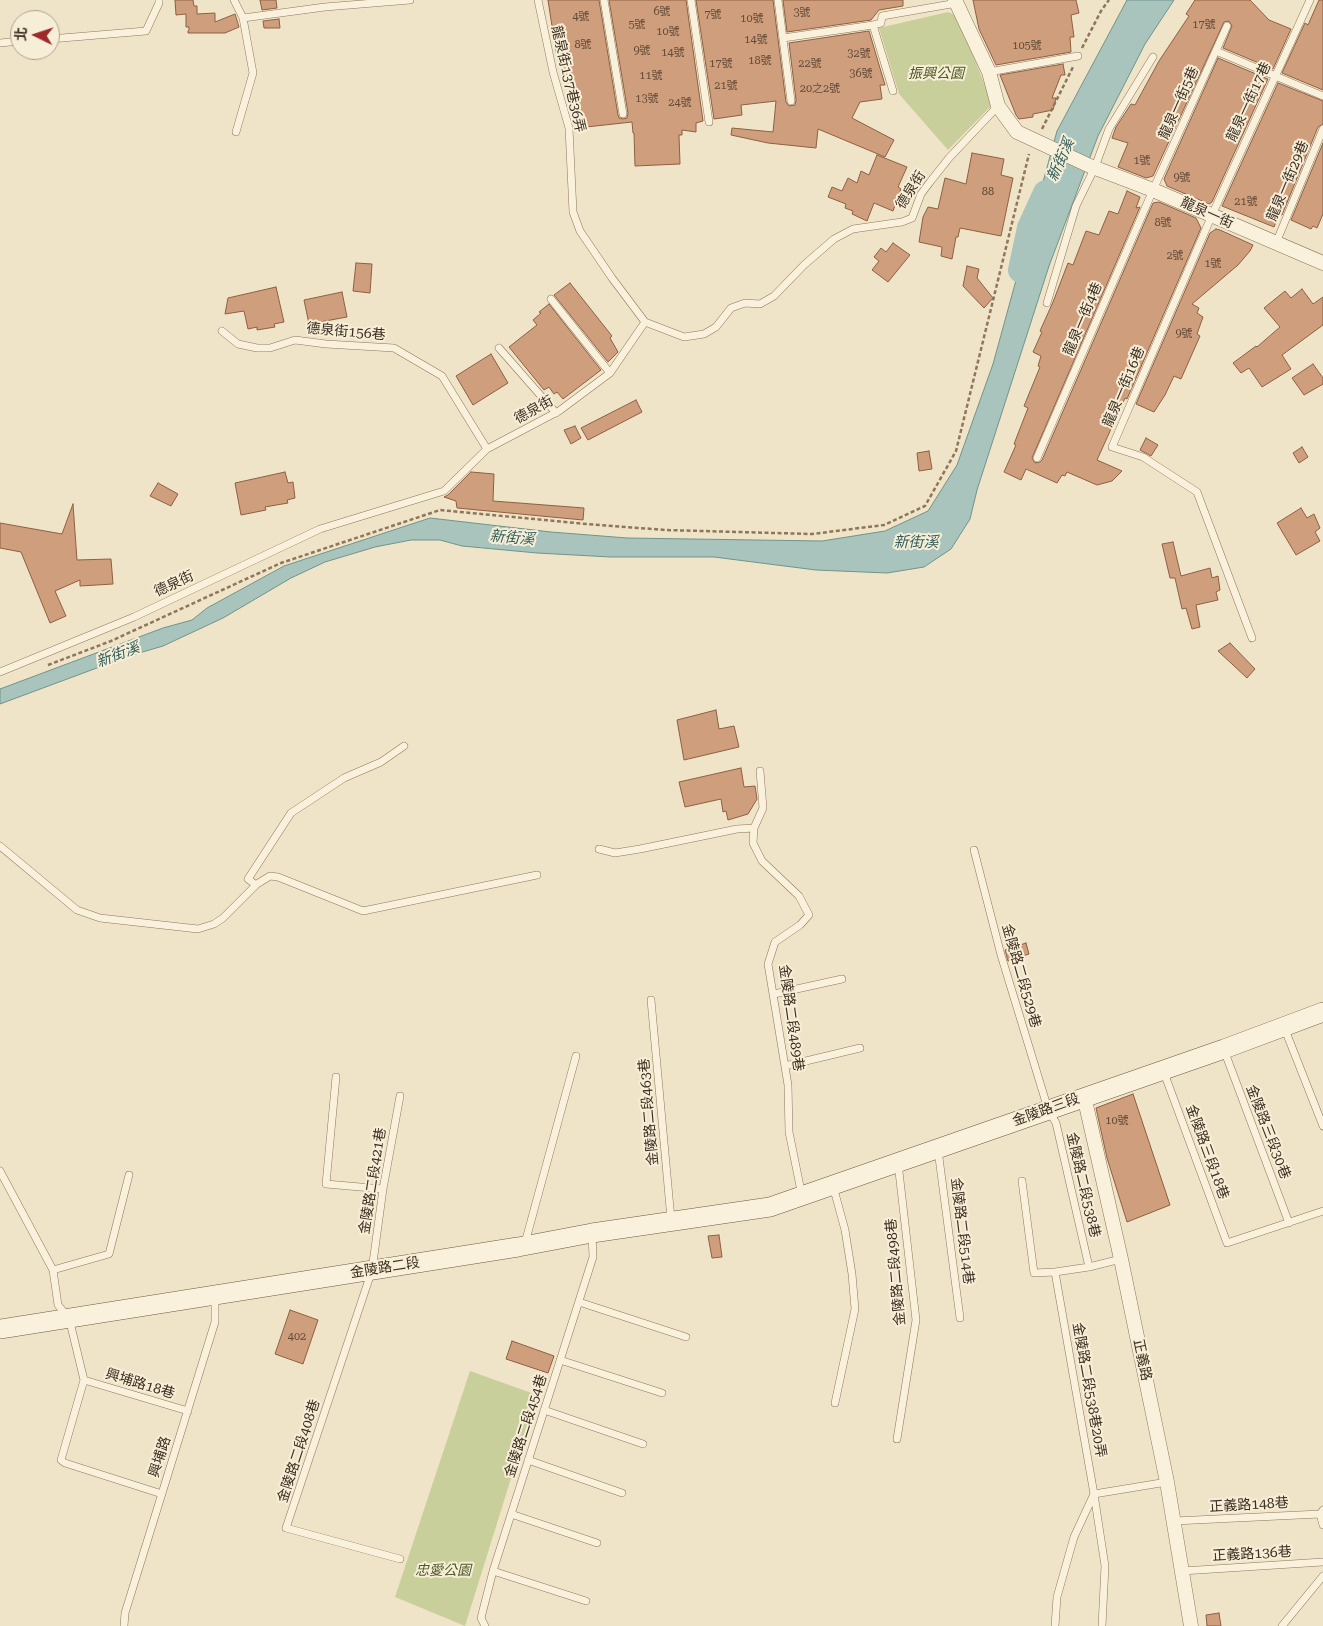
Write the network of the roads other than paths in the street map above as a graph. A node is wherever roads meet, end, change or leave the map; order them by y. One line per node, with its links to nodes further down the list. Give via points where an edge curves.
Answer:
1 (159, 0): 15 (lane, via 146,31)
2 (234, 0): 12 (lane)
3 (320, 0): 11 (lane)
4 (410, 0): 11 (lane)
5 (538, 0): 37 (lane, 龍泉街137巷36弄, via 569,128 573,212 580,231)
6 (604, 0): 26 (lane)
7 (691, 0): 27 (lane)
8 (778, 0): 16 (lane)
9 (1310, 0): 21 (lane, 龍泉一街17巷)
10 (956, 2): 13 (lane, via 882,16 881,23); 20 (street, 龍泉一街)
11 (325, 7): 12 (lane)
12 (243, 18): 29 (lane, via 253,73)
13 (873, 25): 16 (lane); 22 (lane)
14 (1227, 26): 17 (lane, 龍泉一街5巷)
15 (60, 38)
16 (783, 38): 24 (lane)
17 (1216, 51): 21 (lane); 31 (lane, 龍泉一街5巷)
18 (1078, 56): 20 (lane)
19 (1153, 57): 30 (lane, via 1109,129)
20 (988, 72): 25 (street, 龍泉一街)
21 (1276, 76): 23 (lane); 32 (lane, 龍泉一街17巷)
22 (893, 91)
23 (1323, 96)
24 (791, 100)
25 (998, 106): 30 (street, 龍泉一街, via 1032,146); 37 (lane, 德泉街, via 930,182 921,194 912,218 853,229 840,236 804,265 774,296 760,304 745,303 731,308 716,327 704,334 684,337)
26 (623, 114)
27 (709, 122)
28 (1323, 129): 33 (lane, 龍泉一街29巷)
29 (236, 132)
30 (1093, 167): 31 (street, 龍泉一街); 36 (lane, via 1076,206)
31 (1153, 190): 32 (street, 龍泉一街); 43 (lane, 龍泉一街4巷)
32 (1212, 215): 33 (street, 龍泉一街); 44 (lane, 龍泉一街16巷, via 1112,447 1143,457 1197,492)
33 (1276, 243): 34 (street, 龍泉一街)
34 (1323, 263)
35 (551, 299): 40 (lane)
36 (1047, 303)
37 (645, 322): 40 (lane, 德泉街)
38 (222, 331): 42 (lane, 德泉街156巷, via 238,344 257,348 270,348 295,340 394,348 442,376)
39 (499, 348): 41 (lane)
40 (610, 373): 41 (lane, 德泉街)
41 (556, 413): 42 (lane, 德泉街)
42 (487, 449): 45 (lane, 德泉街, via 444,491 320,529 134,617)
43 (1037, 458)
44 (1252, 638)
45 (0, 672)
46 (404, 746): 53 (lane, via 381,762 344,778 291,813 248,879)
47 (760, 771): 48 (lane, via 763,808)
48 (754, 828): 50 (lane, via 615,853); 55 (lane, 金陵路二段489巷, via 753,843 762,861 799,896 809,915 776,942 768,964)
49 (0, 846): 53 (lane, via 78,910 100,918 198,929 223,918)
50 (599, 849)
51 (974, 850): 67 (lane, 金陵路二段529巷, via 1001,955)
52 (537, 875): 53 (lane, via 363,911 278,877 270,876)
53 (256, 885)
54 (842, 979): 55 (lane)
55 (774, 994): 62 (lane, 金陵路二段489巷)
56 (651, 1000): 79 (lane, 金陵路二段463巷)
57 (1323, 1012): 58 (main road, 金陵路三段)
58 (1284, 1027): 60 (main road, 金陵路三段); 68 (lane)
59 (860, 1048): 62 (lane)
60 (1224, 1049): 63 (main road, 金陵路三段); 80 (lane, 金陵路三段30巷)
61 (576, 1056): 82 (lane)
62 (785, 1066): 76 (lane, 金陵路二段489巷, via 788,1132)
63 (1163, 1070): 66 (main road, 金陵路三段); 80 (lane, 金陵路三段18巷, via 1227,1243)
64 (336, 1077): 75 (lane, via 326,1184)
65 (400, 1096): 75 (lane, 金陵路二段421巷)
66 (1084, 1096): 67 (main road, 金陵路三段); 83 (street, 正義路)
67 (1048, 1109): 69 (main road, 金陵路三段); 84 (lane, 金陵路二段538巷, via 1056,1123)
68 (1323, 1126)
69 (938, 1148): 70 (main road, 金陵路三段); 91 (lane, 金陵路二段514巷)
70 (898, 1163): 74 (main road, 金陵路三段); 100 (lane, 金陵路二段498巷, via 916,1320)
71 (0, 1171): 85 (lane)
72 (129, 1175): 85 (lane, via 109,1254)
73 (1022, 1181): 87 (lane, via 1034,1273)
74 (833, 1186): 76 (main road, 金陵路三段); 97 (lane, via 845,1230 855,1309)
75 (383, 1189): 86 (lane, 金陵路二段421巷)
76 (803, 1196): 77 (main road, 金陵路三段)
77 (770, 1207): 79 (main road, 金陵路二段)
78 (1323, 1211): 80 (lane)
79 (672, 1222): 81 (main road, 金陵路二段)
80 (1289, 1223)
81 (592, 1234): 82 (main road, 金陵路二段); 89 (lane, 金陵路二段454巷, via 593,1257)
82 (524, 1246): 86 (main road, 金陵路二段)
83 (1121, 1259): 84 (lane); 103 (street, 正義路)
84 (1089, 1267): 87 (lane)
85 (53, 1270): 90 (lane, via 58,1305)
86 (372, 1270): 88 (main road, 金陵路二段); 112 (lane, 金陵路二段408巷, via 286,1528)
87 (1055, 1272): 106 (lane, 金陵路二段538巷20弄)
88 (215, 1295): 90 (main road, 金陵路二段); 99 (lane, 興埔路, via 215,1322)
89 (579, 1302): 93 (lane); 94 (lane, 金陵路二段454巷)
90 (69, 1318): 92 (main road, 金陵路二段); 95 (lane)
91 (960, 1318)
92 (0, 1329)
93 (686, 1337)
94 (560, 1360): 96 (lane); 98 (lane, 金陵路二段454巷)
95 (84, 1380): 99 (lane, 興埔路18巷); 105 (lane, via 61,1460)
96 (662, 1393)
97 (835, 1403)
98 (544, 1410): 101 (lane); 102 (lane, 金陵路二段454巷)
99 (188, 1411): 105 (lane, 興埔路)
100 (896, 1439)
101 (643, 1444)
102 (528, 1460): 104 (lane); 108 (lane, 金陵路二段454巷)
103 (1167, 1482): 106 (lane); 109 (street, 正義路)
104 (622, 1493)
105 (162, 1494): 118 (lane, 興埔路)
106 (1094, 1494): 120 (lane, via 1074,1537 1057,1597); 121 (lane, 金陵路二段538巷20弄, via 1105,1566)
107 (1321, 1512): 109 (lane, 正義路148巷); 110 (lane)
108 (511, 1514): 111 (lane); 114 (lane, 金陵路二段454巷)
109 (1174, 1521): 115 (street, 正義路)
110 (1323, 1525)
111 (597, 1543)
112 (400, 1559)
113 (1323, 1562): 115 (lane, 正義路136巷)
114 (494, 1571): 117 (lane); 119 (lane, 金陵路二段454巷, via 481,1618)
115 (1182, 1571): 122 (street, 正義路)
116 (1323, 1576): 123 (lane)
117 (586, 1601)
118 (124, 1626)
119 (485, 1626)
120 (1055, 1626)
121 (1102, 1626)
122 (1191, 1626)
123 (1282, 1626)

